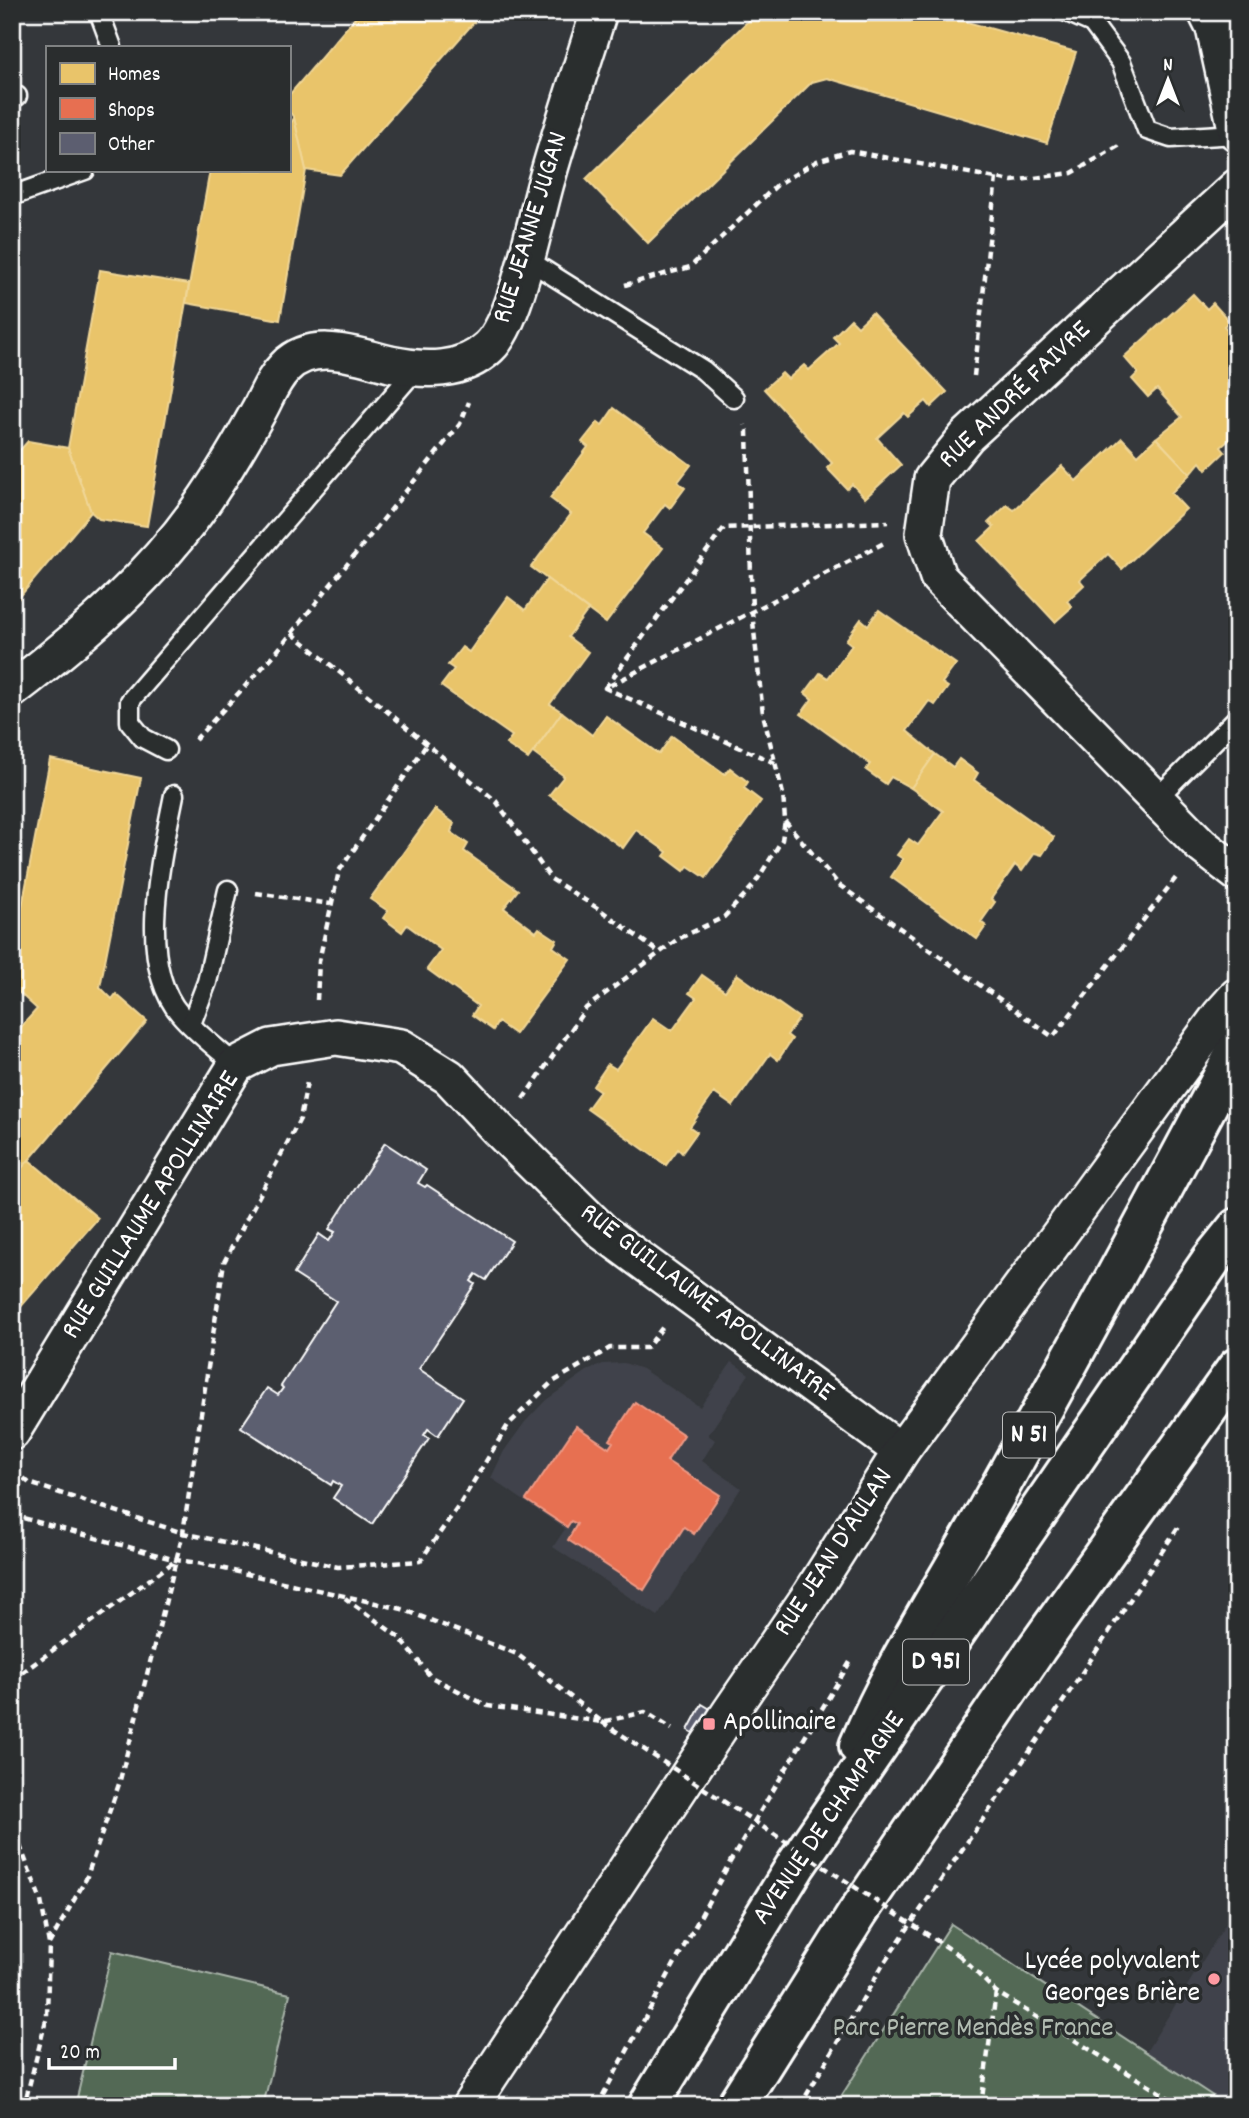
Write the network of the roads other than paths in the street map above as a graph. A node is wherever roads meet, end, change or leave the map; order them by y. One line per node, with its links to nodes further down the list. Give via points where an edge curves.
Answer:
1 (99, 12): 5 (lane)
2 (599, 12): 10 (street, RUE JEANNE JUGAN)
3 (1067, 12): 6 (lane, via 1092,23 1121,62 1147,130 1171,138)
4 (1212, 18): 6 (street)
5 (112, 46)
6 (1237, 134)
7 (79, 172): 9 (lane)
8 (1237, 187): 17 (street, RUE ANDRÉ FAIVRE, via 967,436 932,479 923,534 938,577)
9 (12, 196)
10 (525, 258): 11 (street, RUE JEANNE JUGAN, via 502,330 491,346 466,363); 12 (lane, via 703,370)
11 (416, 369): 13 (street, RUE JEANNE JUGAN, via 330,351 293,359 274,379 221,475 168,548 100,619); 15 (lane, via 130,701 130,722 143,738)
12 (734, 398)
13 (12, 690)
14 (1237, 718): 17 (lane)
15 (166, 750)
16 (174, 794): 21 (lane, via 159,874 154,936 161,980 179,1013)
17 (1156, 799): 18 (street, RUE ANDRÉ FAIVRE, via 1201,845)
18 (1237, 873)
19 (228, 890): 21 (lane, via 207,982)
20 (1228, 1005): 28 (street, RUE JEAN D'AULAN)
21 (191, 1024): 23 (lane)
22 (1237, 1050): 30 (main road, N 51, via 1100,1308 880,1695)
23 (236, 1065): 27 (street, RUE GUILLAUME APOLLINAIRE); 28 (street, RUE GUILLAUME APOLLINAIRE, via 271,1047 336,1037 401,1047 449,1077 604,1233)
24 (1237, 1227): 30 (main road, AVENUE DE CHAMPAGNE / D 951)
25 (1237, 1368): 29 (main road, D 951)
26 (1237, 1378): 29 (main road)
27 (12, 1432)
28 (901, 1451): 31 (street, RUE JEAN D'AULAN)
29 (1168, 1462): 33 (main road, D 951, via 857,1914)
30 (826, 1822): 32 (main road, AVENUE DE CHAMPAGNE / D 951)
31 (471, 2106)
32 (648, 2106)
33 (736, 2106)

